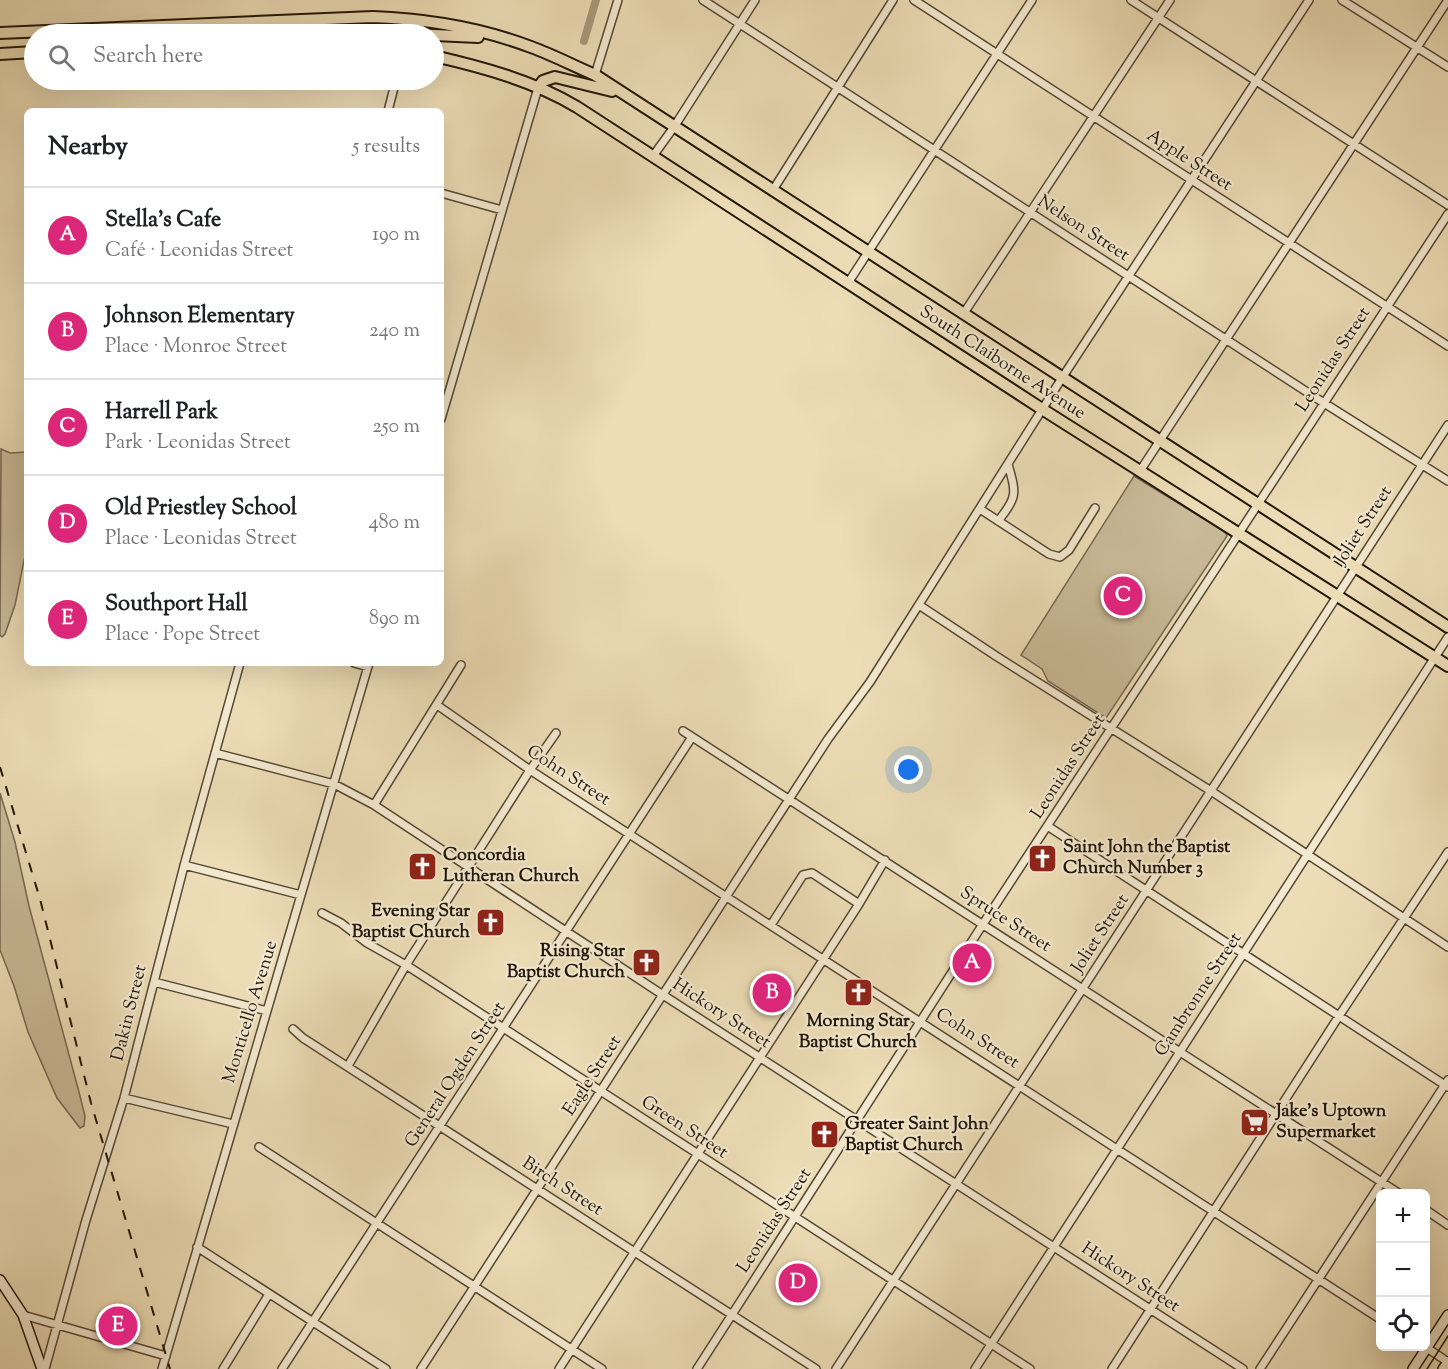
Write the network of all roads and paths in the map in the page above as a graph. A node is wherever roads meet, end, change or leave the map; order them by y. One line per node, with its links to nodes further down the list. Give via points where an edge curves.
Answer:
1 (618, 0): 27 (street)
2 (703, 0): 15 (street, Nelson Street)
3 (755, 0): 15 (street)
4 (893, 0): 30 (street)
5 (914, 0): 24 (street, Apple Street)
6 (1032, 0): 24 (street)
7 (1131, 0): 12 (street)
8 (1170, 0): 12 (street)
9 (1309, 0): 28 (street)
10 (1342, 0): 21 (street)
11 (1448, 0): 21 (street)
12 (1158, 18): 28 (street); 34 (street)
13 (210, 24): 14 (main road, via 373,17)
14 (398, 24)
15 (740, 25): 30 (street, Nelson Street); 35 (street)
16 (444, 31): 20 (main road, South Claiborne Avenue)
17 (24, 32): 19 (main road)
18 (444, 32): 20 (main road, via 477,37)
19 (0, 33)
20 (487, 34): 27 (main road, South Claiborne Avenue, via 531,47)
21 (1417, 48): 26 (street); 36 (street)
22 (24, 53): 23 (main road)
23 (0, 54)
24 (997, 54): 34 (street, Apple Street); 37 (street)
25 (444, 59): 29 (main road, South Claiborne Avenue)
26 (1448, 67)
27 (595, 75): 32 (main road, South Claiborne Avenue)
28 (1256, 81): 36 (street); 39 (street)
29 (538, 88): 32 (main road, via 555,76); 38 (main road, South Claiborne Avenue, via 561,97); 43 (street)
30 (837, 88): 37 (street, Nelson Street); 40 (street)
31 (393, 90): 33 (street)
32 (621, 93): 35 (main road, South Claiborne Avenue)
33 (389, 108)
34 (1094, 117): 39 (street, Apple Street); 44 (street)
35 (674, 127): 38 (street); 40 (main road, South Claiborne Avenue)
36 (1355, 145): 42 (street); 46 (street)
37 (933, 150): 44 (street, Nelson Street); 47 (street)
38 (653, 156): 49 (main road, South Claiborne Avenue)
39 (1191, 180): 46 (street, Apple Street); 48 (street)
40 (773, 190): 47 (main road, South Claiborne Avenue)
41 (444, 194): 43 (street)
42 (1448, 205)
43 (502, 210): 56 (street)
44 (1031, 213): 48 (street, Nelson Street); 51 (street)
45 (1448, 214): 50 (street, Leonidas Street)
46 (1289, 242): 50 (street, Apple Street); 52 (street)
47 (869, 252): 49 (street); 51 (main road, South Claiborne Avenue)
48 (1129, 277): 52 (street, Nelson Street); 54 (street)
49 (848, 283): 57 (main road, South Claiborne Avenue)
50 (1387, 308): 53 (street, Apple Street); 55 (street, Leonidas Street)
51 (964, 314): 54 (main road, South Claiborne Avenue)
52 (1226, 339): 55 (street, Nelson Street); 59 (street)
53 (1448, 346)
54 (1062, 378): 57 (street); 59 (main road, South Claiborne Avenue)
55 (1324, 403): 61 (street, Nelson Street); 64 (street, Leonidas Street)
56 (444, 409)
57 (1042, 409): 60 (street, Eagle Street); 62 (main road, South Claiborne Avenue)
58 (1448, 425): 61 (street, Joliet Street)
59 (1160, 441): 62 (street); 64 (main road, South Claiborne Avenue)
60 (1008, 464): 66 (street, Eagle Street); 67 (street, via 1014,497)
61 (1422, 464): 63 (street, Nelson Street); 69 (street, Joliet Street)
62 (1140, 471): 68 (main road, South Claiborne Avenue)
63 (1448, 481)
64 (1258, 504): 68 (street, Leonidas Street); 69 (main road, South Claiborne Avenue)
65 (1095, 508): 67 (street, via 1069,550 1060,557)
66 (980, 509): 67 (street); 71 (street, Eagle Street)
67 (998, 521)
68 (1239, 533): 70 (main road, South Claiborne Avenue); 80 (street, Leonidas Street)
69 (1356, 567): 70 (street, Joliet Street); 72 (main road, South Claiborne Avenue)
70 (1338, 596): 74 (main road, South Claiborne Avenue); 87 (street, Joliet Street)
71 (919, 605): 80 (street); 88 (street, Eagle Street)
72 (1448, 627)
73 (1448, 638): 74 (street, Cambronne Street)
74 (1435, 658): 78 (main road, South Claiborne Avenue); 93 (street, Cambronne Street)
75 (461, 665): 79 (street)
76 (239, 666): 84 (street, Dakin Street)
77 (368, 666): 86 (street, Monticello Avenue)
78 (1448, 666)
79 (437, 705): 85 (street, Cohn Street); 89 (street)
80 (1111, 729): 87 (street); 90 (street, Leonidas Street)
81 (683, 731): 83 (street, Spruce Street)
82 (556, 733): 85 (street)
83 (692, 737): 88 (street, Spruce Street); 91 (street, General Ogden Street)
84 (215, 753): 86 (street, Hickory Street); 95 (street, Dakin Street)
85 (530, 770): 91 (street, Cohn Street); 96 (street)
86 (334, 784): 89 (street, Hickory Street); 98 (street, Monticello Avenue)
87 (1211, 791): 93 (street); 97 (street, Joliet Street)
88 (789, 799): 94 (street, Spruce Street); 99 (street, Eagle Street)
89 (374, 805): 96 (street, Hickory Street)
90 (1049, 827): 97 (street); 103 (street, Leonidas Street)
91 (630, 834): 99 (street, Cohn Street); 105 (street, General Ogden Street)
92 (1448, 852): 102 (street)
93 (1307, 855): 102 (street); 107 (street, Cambronne Street)
94 (885, 860): 100 (street); 103 (street, Spruce Street)
95 (184, 865): 98 (street); 110 (street, Dakin Street)
96 (470, 868): 105 (street, Hickory Street); 109 (street)
97 (1147, 891): 107 (street); 111 (street, Joliet Street)
98 (301, 896): 113 (street, Monticello Avenue)
99 (728, 897): 104 (street, Cohn Street); 112 (street, Eagle Street)
100 (859, 904): 104 (street, via 807,873); 108 (street)
101 (322, 913): 109 (street, Green Street)
102 (1404, 919): 106 (street); 114 (street)
103 (983, 924): 111 (street, Spruce Street); 115 (street, Leonidas Street)
104 (771, 925): 108 (street, Cohn Street)
105 (567, 932): 112 (street, Hickory Street); 117 (street, General Ogden Street)
106 (1448, 947)
107 (1243, 954): 114 (street); 118 (street, Cambronne Street)
108 (825, 958): 115 (street, Cohn Street); 119 (street)
109 (406, 966): 117 (street, Green Street); 120 (street)
110 (154, 981): 113 (street); 124 (street, Dakin Street)
111 (1083, 989): 118 (street, Spruce Street); 122 (street, Joliet Street)
112 (663, 995): 119 (street, Hickory Street); 123 (street, Eagle Street)
113 (267, 1011): 127 (street, Monticello Avenue)
114 (1339, 1016): 121 (street); 125 (street)
115 (922, 1021): 122 (street, Cohn Street); 126 (street, Leonidas Street)
116 (293, 1029): 120 (street, Birch Street)
117 (504, 1029): 123 (street, Green Street); 128 (street, General Ogden Street)
118 (1180, 1051): 125 (street, Spruce Street); 130 (street, Cambronne Street)
119 (760, 1057): 126 (street, Hickory Street); 131 (street)
120 (348, 1066): 128 (street, Birch Street)
121 (1447, 1084): 132 (street)
122 (1021, 1085): 130 (street, Cohn Street); 133 (street, Joliet Street)
123 (601, 1092): 131 (street, Green Street); 134 (street, Eagle Street)
124 (124, 1098): 127 (street); 155 (street, Dakin Street)
125 (1276, 1114): 132 (street, Spruce Street); 136 (street)
126 (858, 1120): 133 (street, Hickory Street); 138 (street, Leonidas Street)
127 (233, 1124): 141 (street, Monticello Avenue)
128 (440, 1126): 134 (street, Birch Street); 139 (street, General Ogden Street)
129 (259, 1147): 139 (street)
130 (1118, 1148): 136 (street, Cohn Street); 142 (street, Cambronne Street)
131 (698, 1154): 138 (street, Green Street); 143 (street)
132 (1382, 1182): 135 (street, Spruce Street); 144 (street)
133 (957, 1184): 142 (street, Hickory Street); 146 (street, Joliet Street)
134 (538, 1189): 143 (street, Birch Street); 147 (street, Eagle Street)
135 (1392, 1189)
136 (1214, 1211): 144 (street, Cohn Street); 149 (street)
137 (1430, 1213): 140 (street)
138 (795, 1218): 146 (street, Green Street); 151 (street, Leonidas Street)
139 (377, 1223): 147 (street); 154 (street, General Ogden Street)
140 (1448, 1224)
141 (197, 1247): 148 (street); 161 (street, Monticello Avenue)
142 (1054, 1247): 149 (street, Hickory Street); 157 (street, Cambronne Street)
143 (635, 1252): 151 (street, Birch Street); 158 (street)
144 (1319, 1279): 152 (street, Cohn Street); 178 (street)
145 (0, 1280): 150 (main road)
146 (893, 1281): 157 (street, Green Street); 173 (street, Joliet Street)
147 (475, 1287): 158 (street); 168 (street, Eagle Street)
148 (269, 1294): 154 (street); 165 (street)
149 (1151, 1309): 176 (street); 177 (street, Hickory Street)
150 (23, 1315): 155 (street); 163 (main road)
151 (732, 1315): 171 (street, Leonidas Street); 172 (street, Birch Street)
152 (1376, 1315)
153 (1448, 1315): 156 (main road)
154 (313, 1322): 166 (street, General Ogden Street); 167 (street)
155 (58, 1326): 161 (street); 163 (street, Dakin Street)
156 (1430, 1340)
157 (991, 1344): 174 (street, Cambronne Street); 175 (street, Green Street)
158 (572, 1349): 169 (street); 170 (street)
159 (1430, 1350): 162 (street)
160 (1423, 1351): 179 (main road)
161 (166, 1356): 164 (street, Monticello Avenue)
162 (1448, 1362): 180 (main road)
163 (43, 1369)
164 (162, 1369)
165 (223, 1369)
166 (282, 1369)
167 (386, 1369)
168 (422, 1369)
169 (559, 1369)
170 (602, 1369)
171 (697, 1369)
172 (816, 1369)
173 (836, 1369)
174 (975, 1369)
175 (1030, 1369)
176 (1112, 1369)
177 (1243, 1369)
178 (1260, 1369)
179 (1413, 1369)
180 (1443, 1369)

